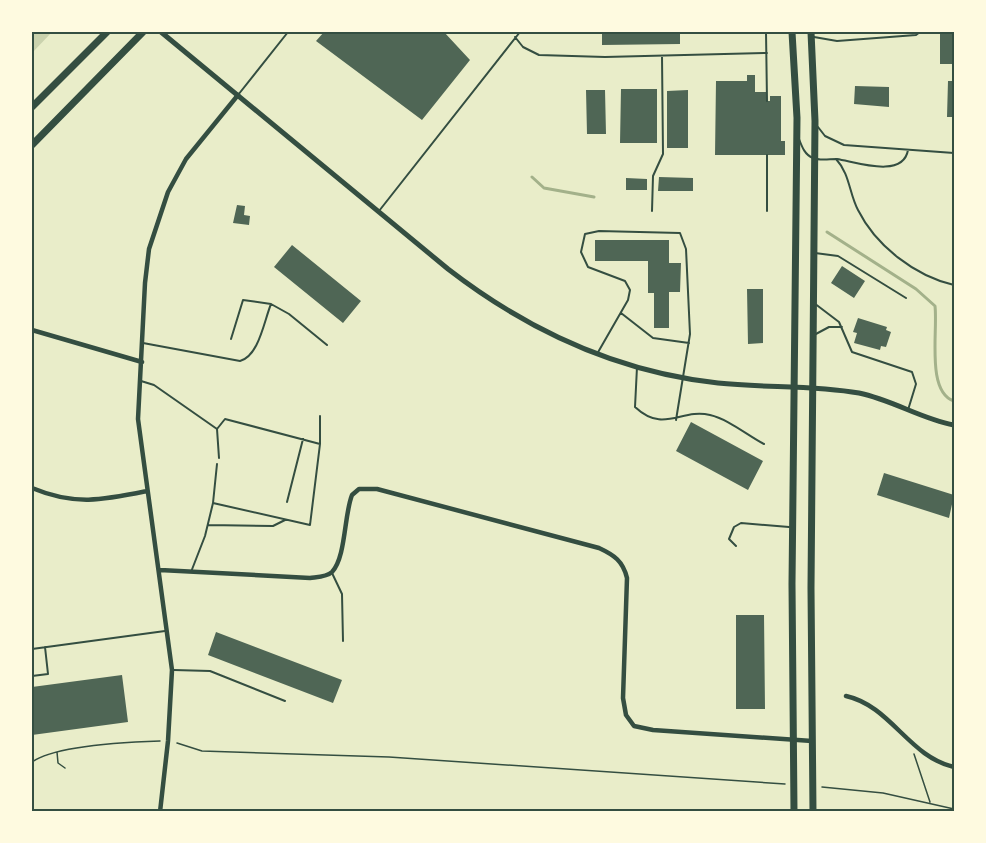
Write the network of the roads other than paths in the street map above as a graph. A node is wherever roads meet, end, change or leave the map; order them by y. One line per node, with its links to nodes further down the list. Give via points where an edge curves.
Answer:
1 (107, 32): 15 (main road)
2 (143, 32): 18 (main road)
3 (161, 32): 13 (street)
4 (288, 32): 13 (lane)
5 (520, 32): 10 (lane)
6 (766, 32): 11 (lane)
7 (792, 32): 16 (main road)
8 (920, 32): 9 (lane, via 837,41)
9 (811, 34): 17 (main road)
10 (515, 37): 12 (lane, via 539,55); 24 (lane)
11 (767, 53): 12 (lane); 14 (lane)
12 (662, 56): 25 (lane, via 663,154 653,176)
13 (238, 95): 24 (street); 37 (street, via 186,159 164,200 149,249)
14 (767, 101)
15 (32, 107)
16 (797, 118): 22 (lane, via 800,143); 46 (main road)
17 (815, 121): 19 (lane, via 820,132 837,143); 22 (main road)
18 (32, 145)
19 (908, 150): 20 (lane); 23 (lane, via 903,162 896,165 875,166)
20 (954, 153)
21 (767, 155): 26 (lane)
22 (815, 159): 23 (lane); 27 (main road)
23 (836, 159): 28 (lane, via 874,236 899,258)
24 (378, 211): 40 (street, via 492,301 540,329)
25 (652, 211)
26 (767, 211)
27 (814, 253): 29 (lane, via 838,256); 30 (main road)
28 (954, 285): 45 (lane)
29 (906, 298)
30 (814, 303): 33 (lane); 35 (main road)
31 (271, 304): 36 (lane, via 243,300); 37 (lane, via 250,356 240,361); 39 (lane)
32 (621, 313): 38 (lane, via 653,338); 38 (lane, via 628,300 629,286 588,267 581,252 585,234 678,231 684,237 686,249); 40 (lane)
33 (842, 327): 35 (lane, via 829,327); 48 (lane, via 852,352 912,372 916,384)
34 (32, 330): 41 (street)
35 (814, 335): 47 (main road)
36 (231, 339)
37 (142, 343): 41 (street)
38 (689, 343): 43 (lane)
39 (327, 345)
40 (596, 354): 42 (street)
41 (142, 362): 44 (street)
42 (637, 367): 43 (street); 50 (lane, via 635,407 653,419)
43 (682, 377): 46 (street); 50 (lane)
44 (140, 380): 52 (lane, via 154,385); 59 (street, via 138,419)
45 (954, 385)
46 (795, 388): 47 (street); 64 (main road)
47 (814, 389): 48 (street, via 868,395); 78 (main road)
48 (908, 410): 51 (street)
49 (321, 416): 54 (lane)
50 (676, 420): 55 (lane, via 695,413 715,416)
51 (954, 425)
52 (217, 429): 53 (lane, via 225,419); 56 (lane)
53 (303, 439): 54 (lane); 60 (lane)
54 (320, 444): 62 (lane, via 310,525)
55 (764, 444)
56 (219, 459)
57 (217, 464): 61 (lane)
58 (32, 489): 59 (street, via 82,502)
59 (147, 491): 66 (street)
60 (287, 502)
61 (213, 504): 62 (lane); 63 (lane)
62 (285, 520): 63 (lane, via 273,526)
63 (208, 525): 67 (lane)
64 (792, 528): 65 (lane, via 741,523 734,527 729,539); 77 (main road)
65 (736, 546)
66 (160, 570): 67 (street); 69 (street)
67 (191, 572): 68 (street, via 310,578)
68 (332, 573): 70 (lane, via 342,594); 77 (street, via 350,500 360,489 422,500 599,548 617,558 627,578 623,698 626,715 634,726)
69 (168, 631): 71 (lane); 73 (street)
70 (344, 641)
71 (45, 647): 72 (lane); 74 (lane, via 48,674)
72 (32, 649)
73 (172, 670): 76 (lane, via 210,671); 80 (street)
74 (32, 676)
75 (846, 696): 79 (street, via 874,707 917,748)
76 (285, 701)
77 (793, 740): 78 (street); 81 (main road)
78 (812, 741): 82 (main road)
79 (954, 767)
80 (160, 812)
81 (794, 812)
82 (813, 812)

